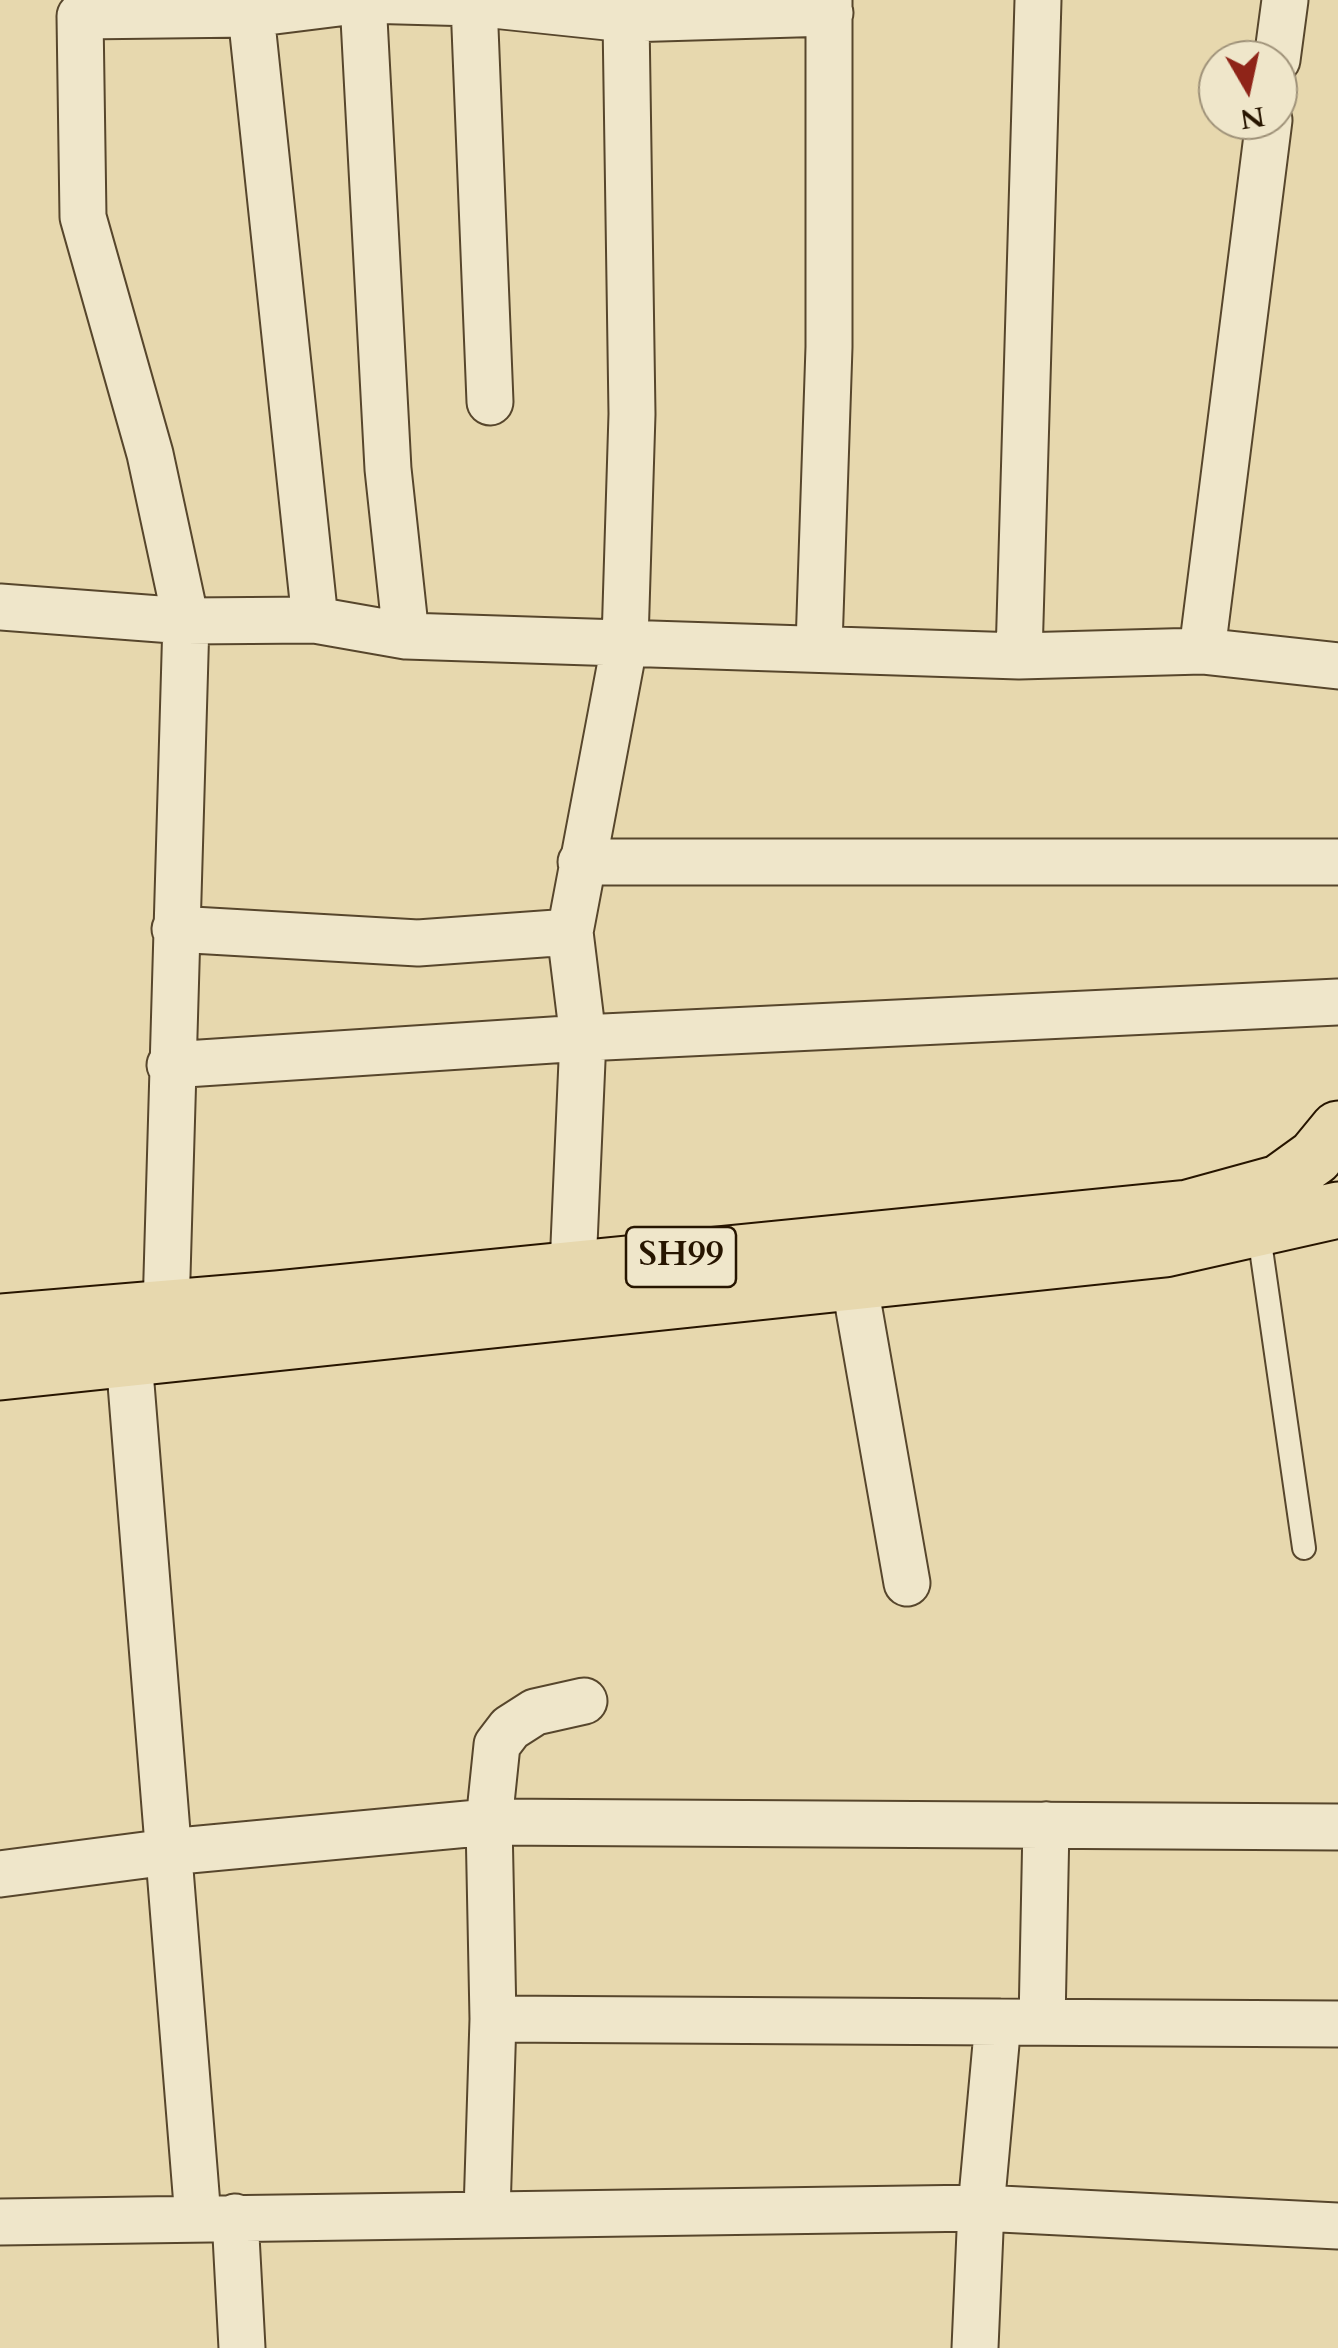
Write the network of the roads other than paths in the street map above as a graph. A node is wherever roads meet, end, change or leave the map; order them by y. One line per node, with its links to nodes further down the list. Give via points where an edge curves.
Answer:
1 (362, 0): 4 (street); 7 (street); 15 (street, via 388,469)
2 (1038, 0): 19 (street)
3 (1284, 0): 9 (street)
4 (474, 3): 8 (street); 11 (street)
5 (830, 7): 8 (street); 17 (street)
6 (79, 8): 7 (street); 14 (street, via 83,218 150,454)
7 (251, 14): 13 (street)
8 (626, 19): 16 (street, via 632,414)
9 (1279, 40)
10 (1266, 140): 18 (street)
11 (490, 402)
12 (0, 606): 14 (street)
13 (315, 620): 14 (street); 15 (street)
14 (186, 621): 23 (street)
15 (406, 636): 16 (street)
16 (625, 641): 17 (street); 21 (street)
17 (819, 646): 19 (street)
18 (1202, 651): 19 (street); 20 (street)
19 (1019, 656)
20 (1338, 666)
21 (581, 862): 22 (street); 24 (street)
22 (1338, 862)
23 (175, 929): 24 (street, via 418,943); 27 (street)
24 (570, 932): 26 (street)
25 (1338, 1002): 26 (street)
26 (583, 1038): 27 (street); 31 (street)
27 (170, 1065): 33 (street)
28 (1338, 1129): 31 (main road, SH99, via 1315,1158 1279,1183 1188,1208)
29 (1338, 1210): 30 (main road, SH99)
30 (1258, 1228): 32 (main road, SH99, via 1165,1250); 37 (lane)
31 (574, 1267): 33 (main road, SH99)
32 (854, 1281): 35 (main road, SH99); 38 (street)
33 (166, 1310): 34 (main road, SH99)
34 (0, 1322)
35 (129, 1359): 36 (main road, SH99); 43 (street)
36 (0, 1372)
37 (1304, 1548)
38 (907, 1583)
39 (584, 1701): 40 (street, via 534,1712 510,1728 497,1745)
40 (488, 1822): 41 (street); 43 (street); 45 (street)
41 (1046, 1825): 42 (street); 46 (street)
42 (1338, 1827)
43 (168, 1852): 44 (street); 50 (street)
44 (0, 1874)
45 (493, 2019): 46 (street); 49 (street)
46 (1020, 2022): 47 (street); 48 (street)
47 (1338, 2024)
48 (980, 2208): 49 (street); 52 (street); 54 (street)
49 (487, 2212): 50 (street)
50 (216, 2217): 51 (street); 53 (street)
51 (0, 2222)
52 (1338, 2226)
53 (242, 2348)
54 (975, 2348)

